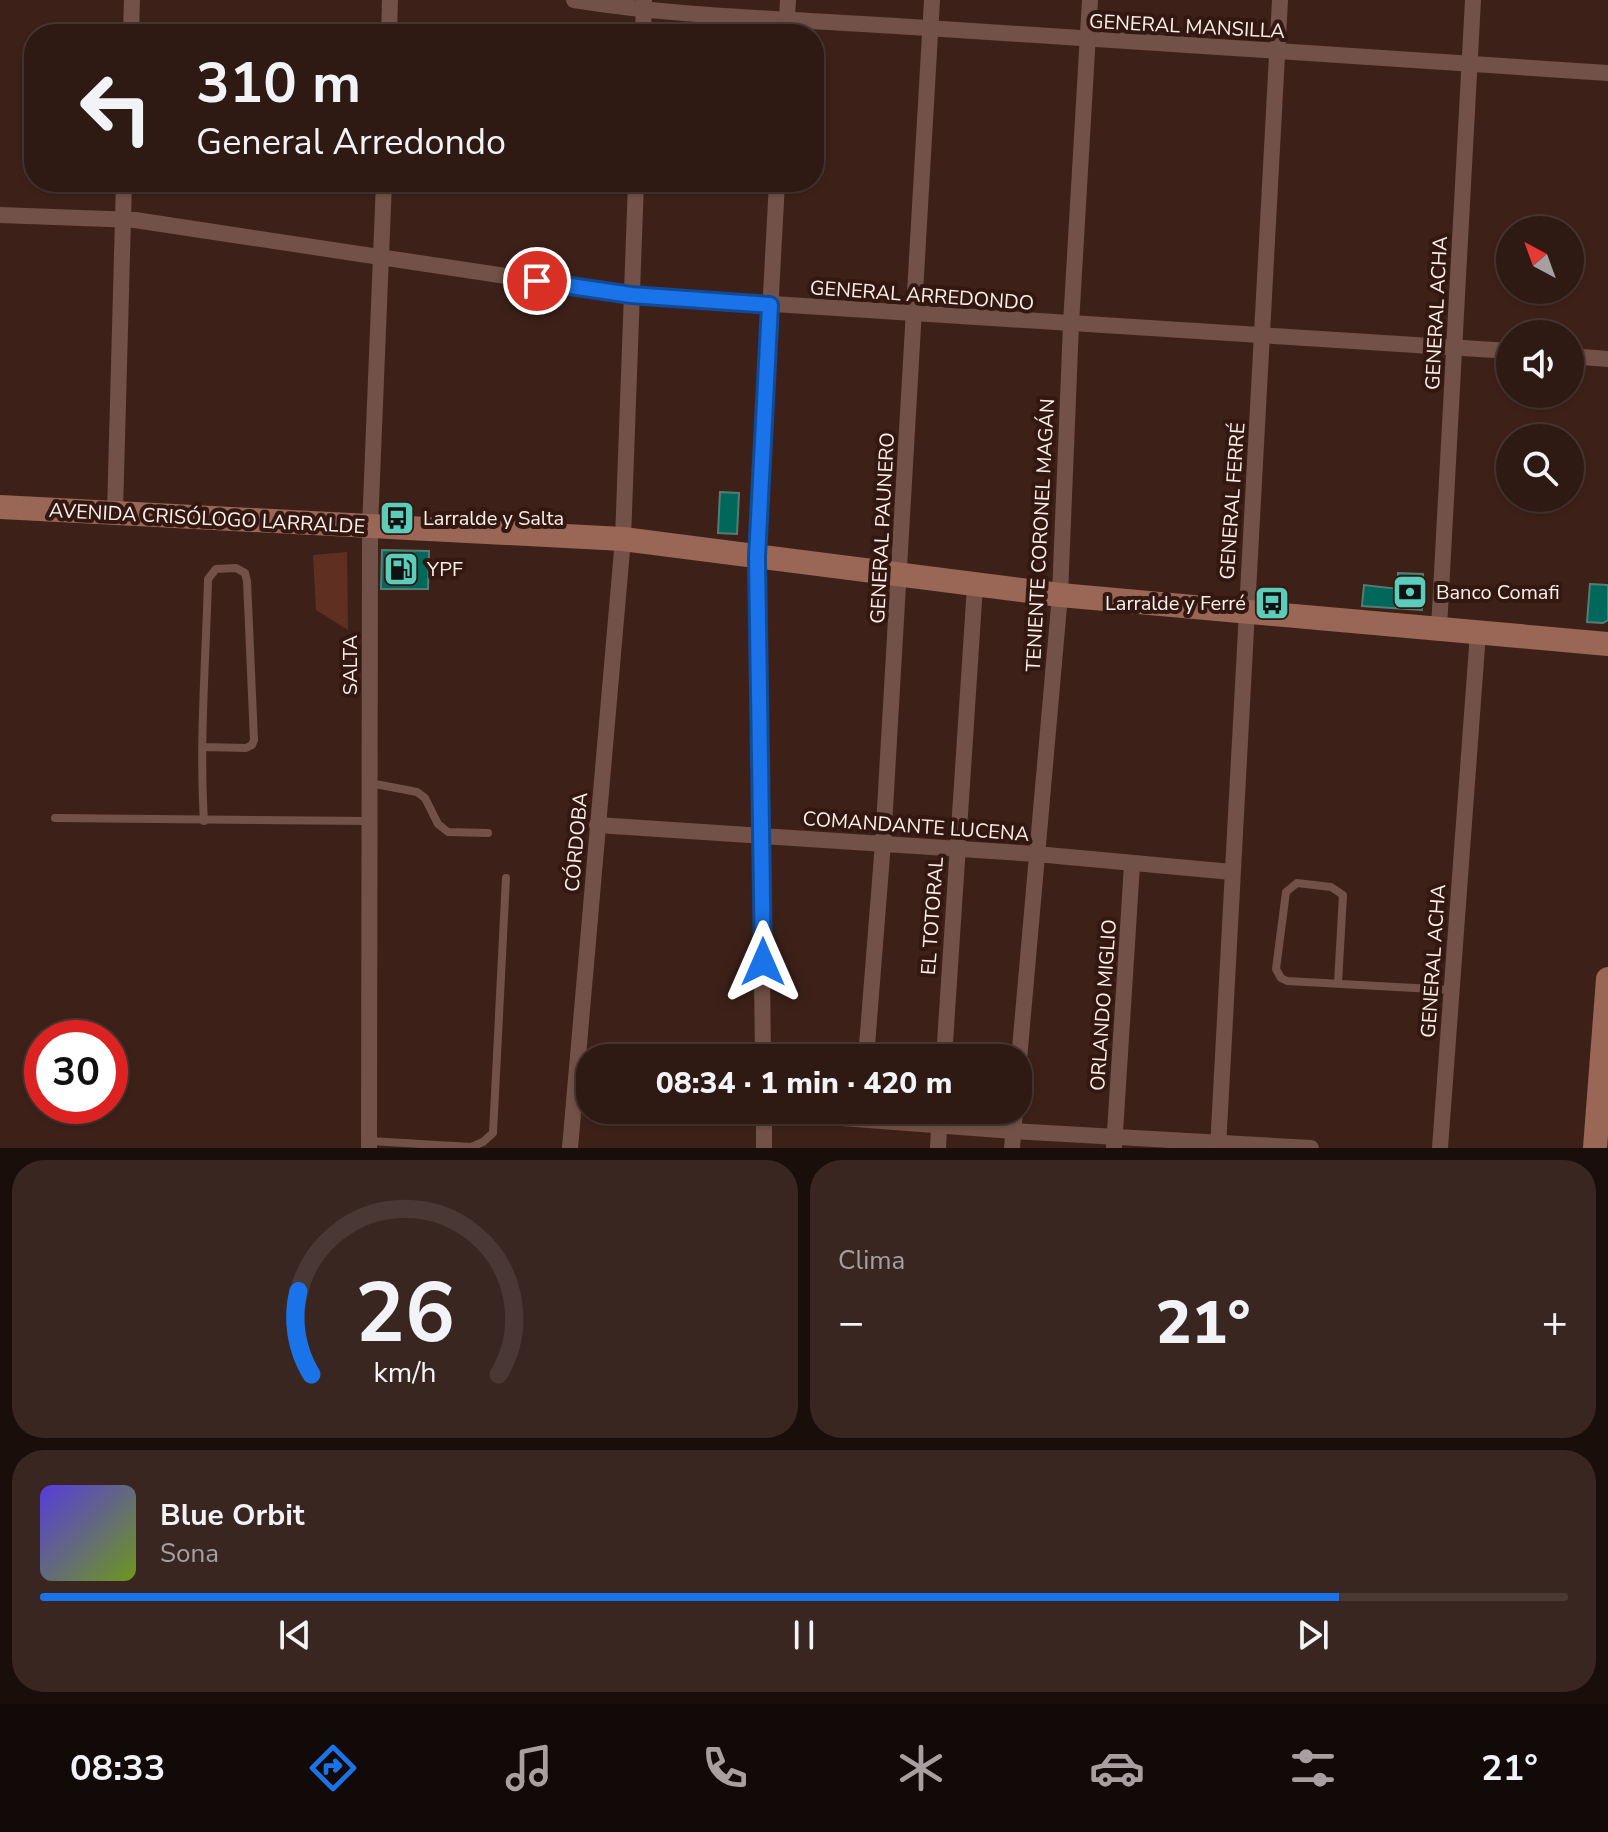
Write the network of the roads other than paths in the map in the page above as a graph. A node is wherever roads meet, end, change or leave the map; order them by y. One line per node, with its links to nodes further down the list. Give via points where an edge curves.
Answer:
1 (132, 0): 10 (street)
2 (390, 0): 11 (street)
3 (574, 0): 9 (street, GENERAL MANSILLA)
4 (788, 0): 13 (street)
5 (932, 0): 15 (street, GENERAL PAUNERO)
6 (1090, 0): 16 (street, TENIENTE CORONEL MAGÁN)
7 (1280, 0): 17 (street, GENERAL FERRÉ)
8 (1473, 0): 18 (street, GENERAL ACHA)
9 (644, 6): 12 (street, GENERAL MANSILLA)
10 (131, 24)
11 (389, 24)
12 (772, 24)
13 (786, 24)
14 (824, 27): 15 (street, GENERAL MANSILLA)
15 (931, 28): 16 (street, GENERAL MANSILLA); 29 (street, GENERAL PAUNERO)
16 (1088, 41): 17 (street, GENERAL MANSILLA); 30 (street, TENIENTE CORONEL MAGÁN)
17 (1277, 51): 18 (street, GENERAL MANSILLA); 31 (street, GENERAL FERRÉ)
18 (1470, 63): 19 (street, GENERAL MANSILLA); 32 (street, GENERAL ACHA)
19 (1608, 73)
20 (123, 192): 25 (street)
21 (384, 192): 26 (street, SALTA)
22 (636, 192): 27 (street, CÓRDOBA)
23 (776, 192): 28 (street)
24 (0, 215): 25 (street, GENERAL ARREDONDO)
25 (122, 220): 26 (street, GENERAL ARREDONDO); 37 (street)
26 (381, 258): 27 (street, GENERAL ARREDONDO); 38 (street, SALTA)
27 (631, 295): 28 (street, GENERAL ARREDONDO); 39 (street, CÓRDOBA)
28 (770, 305): 29 (street, GENERAL ARREDONDO); 40 (street)
29 (914, 314): 30 (street, GENERAL ARREDONDO); 41 (street, GENERAL PAUNERO)
30 (1071, 324): 31 (street, GENERAL ARREDONDO); 43 (street, TENIENTE CORONEL MAGÁN)
31 (1263, 338): 32 (street, GENERAL ARREDONDO); 44 (street, GENERAL FERRÉ)
32 (1454, 347): 33 (street, GENERAL ARREDONDO); 45 (street, GENERAL ACHA)
33 (1496, 350)
34 (1584, 357): 35 (street)
35 (1608, 359)
36 (0, 507): 37 (main road, AVENIDA CRISÓLOGO LARRALDE)
37 (115, 512): 38 (main road, AVENIDA CRISÓLOGO LARRALDE)
38 (370, 527): 39 (main road, AVENIDA CRISÓLOGO LARRALDE); 49 (street, SALTA)
39 (623, 539): 40 (main road, AVENIDA CRISÓLOGO LARRALDE); 53 (street, CÓRDOBA)
40 (757, 557): 41 (main road, AVENIDA CRISÓLOGO LARRALDE); 55 (street)
41 (899, 576): 42 (main road, AVENIDA CRISÓLOGO LARRALDE); 56 (street, GENERAL PAUNERO)
42 (975, 586): 43 (main road, AVENIDA CRISÓLOGO LARRALDE); 57 (street, EL TOTORAL)
43 (1060, 595): 44 (main road, AVENIDA CRISÓLOGO LARRALDE); 58 (street, TENIENTE CORONEL MAGÁN)
44 (1246, 611): 45 (main road, AVENIDA CRISÓLOGO LARRALDE); 60 (street, GENERAL FERRÉ)
45 (1439, 628): 46 (main road, AVENIDA CRISÓLOGO LARRALDE)
46 (1478, 633): 47 (main road, AVENIDA CRISÓLOGO LARRALDE); 64 (street, GENERAL ACHA)
47 (1608, 644)
48 (204, 747): 48 (lane, via 208,579 216,569 236,568 247,581 254,740 246,748); 51 (lane)
49 (370, 783): 52 (street, SALTA); 54 (lane, via 417,792 448,832)
50 (55, 818): 51 (lane)
51 (204, 821): 52 (lane)
52 (370, 821): 76 (street, SALTA)
53 (597, 825): 55 (street, COMANDANTE LUCENA); 65 (street, CÓRDOBA)
54 (488, 833)
55 (762, 834): 56 (street, COMANDANTE LUCENA); 66 (street)
56 (883, 843): 57 (street, COMANDANTE LUCENA); 67 (street, GENERAL PAUNERO)
57 (957, 849): 58 (street, COMANDANTE LUCENA); 68 (street, EL TOTORAL)
58 (1036, 854): 59 (street, COMANDANTE LUCENA); 69 (street, TENIENTE CORONEL MAGÁN)
59 (1132, 865): 60 (street, COMANDANTE LUCENA); 75 (street, ORLANDO MIGLIO)
60 (1232, 872): 77 (street, GENERAL FERRÉ)
61 (506, 878): 76 (lane, via 493,1133 471,1147)
62 (1608, 979): 83 (main road)
63 (1338, 983): 63 (lane, via 1287,981 1276,969 1286,892 1297,883 1331,887 1343,895); 64 (lane)
64 (1451, 990): 82 (street, GENERAL ACHA)
65 (585, 1044)
66 (763, 1044)
67 (867, 1044)
68 (945, 1044)
69 (1020, 1044)
70 (576, 1124): 78 (street, CÓRDOBA)
71 (764, 1124): 79 (street)
72 (940, 1124): 80 (street)
73 (960, 1124): 74 (street)
74 (1012, 1140): 75 (street)
75 (1114, 1142): 77 (street)
76 (369, 1145)
77 (1218, 1145): 81 (street)
78 (570, 1148)
79 (764, 1148)
80 (938, 1148)
81 (1308, 1148)
82 (1440, 1148)
83 (1595, 1148)

